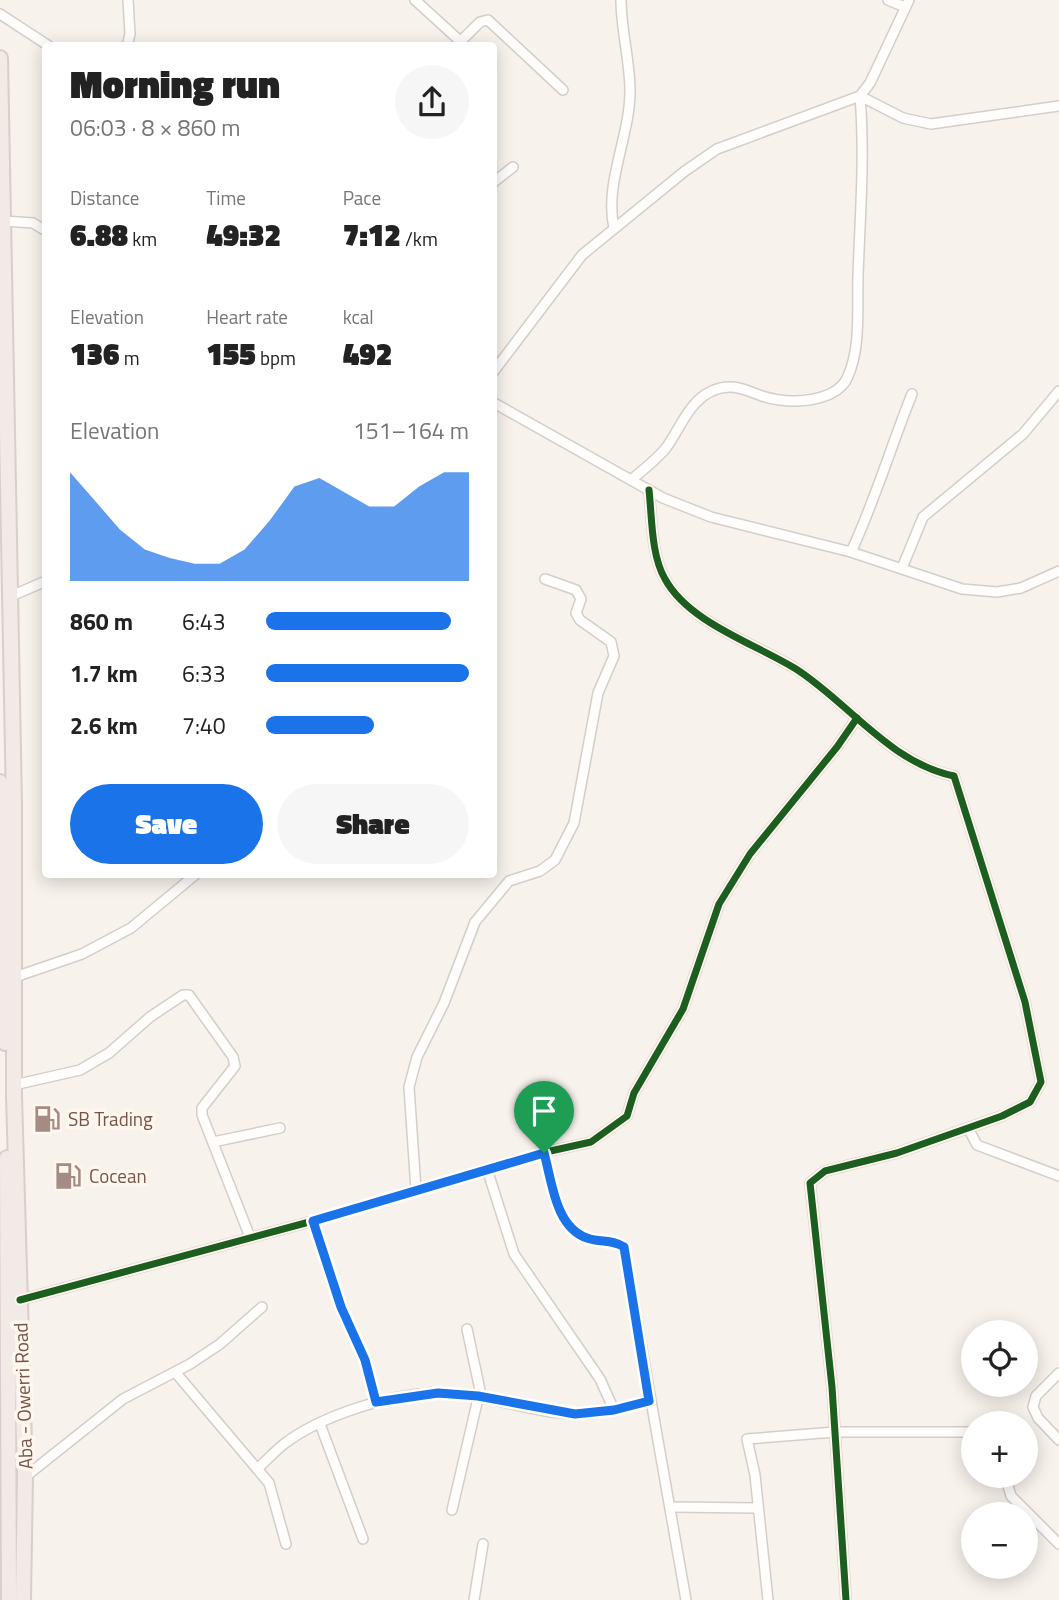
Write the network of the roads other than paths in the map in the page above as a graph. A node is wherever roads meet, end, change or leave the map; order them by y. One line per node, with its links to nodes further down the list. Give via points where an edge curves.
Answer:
1 (128, 0): 8 (street)
2 (415, 0): 9 (street)
3 (621, 0): 18 (street, via 630,91 609,208)
4 (888, 0): 5 (street)
5 (907, 4): 13 (street)
6 (0, 13): 7 (street)
7 (43, 42)
8 (128, 42)
9 (457, 42)
10 (459, 42): 12 (street, via 488,20)
11 (0, 58): 17 (highway, Aba - Owerri Road)
12 (563, 90)
13 (860, 96): 14 (street, via 903,118 931,124); 18 (street, via 717,149); 24 (street, via 864,143 856,325 848,378 828,394 807,400 762,396 744,387 714,389 688,413 664,450)
14 (1059, 106)
15 (513, 167): 16 (street)
16 (497, 180)
17 (4, 221): 19 (street, via 33,223); 31 (highway, Aba - Owerri Road)
18 (614, 228): 20 (street, via 582,255)
19 (42, 229)
20 (497, 367)
21 (1059, 391): 27 (street, via 1023,434 923,517)
22 (912, 394): 26 (street)
23 (497, 405): 24 (street)
24 (631, 480): 25 (street)
25 (649, 490): 26 (street, via 711,517); 32 (street, via 661,570 679,597 738,639 797,670)
26 (851, 552): 27 (street)
27 (902, 568): 28 (street, via 962,589 997,592 1021,588)
28 (1059, 571)
29 (545, 579): 43 (street, via 576,590 581,599 576,612 580,620 611,642 614,656 598,693 574,823 555,860 540,871 509,881 475,922 444,1003 416,1057 409,1087)
30 (42, 583): 31 (street)
31 (9, 597): 35 (highway, Aba - Owerri Road)
32 (857, 718): 38 (street, via 932,772 954,776 1025,1002 1041,1082 1030,1102); 40 (street, via 750,854 719,904 683,1009 634,1093 627,1116 591,1142)
33 (0, 782): 69 (highway, Aba - Owerri Road)
34 (191, 878): 35 (street, via 131,928 82,954)
35 (15, 977): 36 (highway, Aba - Owerri Road)
36 (14, 1085): 39 (street, via 80,1070 109,1053 150,1017 189,995 235,1066 202,1108); 46 (highway, Aba - Owerri Road)
37 (280, 1128): 39 (street)
38 (968, 1128): 42 (street, via 978,1145); 56 (street, via 825,1171 810,1183)
39 (213, 1142): 45 (street)
40 (544, 1153): 41 (street); 52 (street, via 571,1229 589,1239 614,1241 624,1247)
41 (487, 1169): 43 (street); 54 (street, via 514,1254 571,1333)
42 (1059, 1176)
43 (416, 1190): 44 (street)
44 (313, 1221): 45 (street); 53 (street)
45 (250, 1237): 46 (street)
46 (20, 1300): 60 (highway, Aba - Owerri Road)
47 (262, 1307): 49 (street, via 220,1344)
48 (467, 1329): 51 (street, via 480,1383)
49 (176, 1372): 59 (street); 60 (street, via 123,1399)
50 (1059, 1373): 58 (street, via 1036,1396 1033,1407)
51 (478, 1396): 53 (street, via 438,1393); 54 (street, via 575,1414); 64 (street)
52 (649, 1401): 54 (street); 62 (street)
53 (376, 1402): 55 (street)
54 (614, 1410)
55 (320, 1424): 59 (street, via 285,1443); 65 (street)
56 (835, 1432): 57 (street); 63 (street, via 747,1439); 74 (street)
57 (961, 1432)
58 (1059, 1440)
59 (257, 1469): 66 (street, via 273,1492)
60 (25, 1477): 70 (highway, Aba - Owerri Road)
61 (1009, 1488): 68 (street, via 1011,1496)
62 (670, 1507): 63 (street); 72 (street)
63 (758, 1508): 73 (street)
64 (452, 1510)
65 (363, 1539)
66 (286, 1544)
67 (483, 1544): 71 (street)
68 (1059, 1544)
69 (9, 1600)
70 (23, 1600)
71 (474, 1600)
72 (686, 1600)
73 (768, 1600)
74 (846, 1600)

